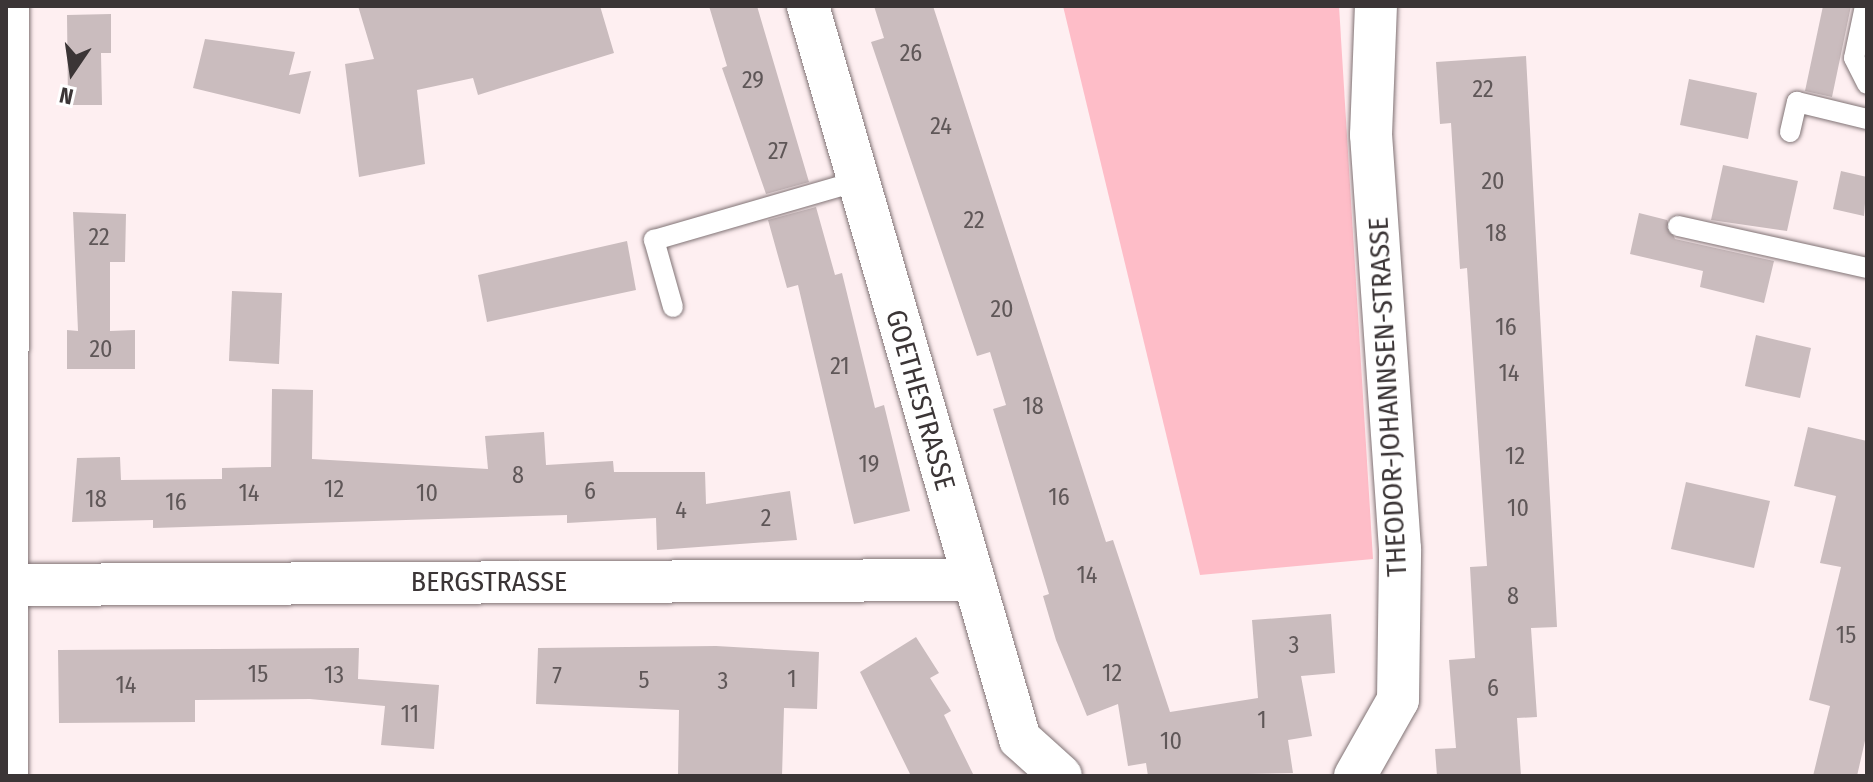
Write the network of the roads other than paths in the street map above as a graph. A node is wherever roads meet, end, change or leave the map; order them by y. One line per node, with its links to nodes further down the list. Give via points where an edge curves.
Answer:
1 (8, 6): 13 (street)
2 (808, 6): 8 (street, GOETHESTRASSE)
3 (1376, 6): 16 (street, THEODOR-JOHANNSEN-STRASSE, via 1371,135 1400,549 1398,700)
4 (1865, 6): 5 (lane, via 1854,58)
5 (1867, 84)
6 (1867, 119): 7 (lane, via 1797,102)
7 (1790, 132)
8 (858, 181): 11 (lane, via 654,240); 12 (street, GOETHESTRASSE)
9 (1678, 226): 10 (lane)
10 (1867, 268)
11 (673, 307)
12 (971, 580): 13 (street, BERGSTRASSE); 15 (street, GOETHESTRASSE, via 1020,739)
13 (7, 585): 14 (street)
14 (7, 776)
15 (1061, 776)
16 (1355, 776)

